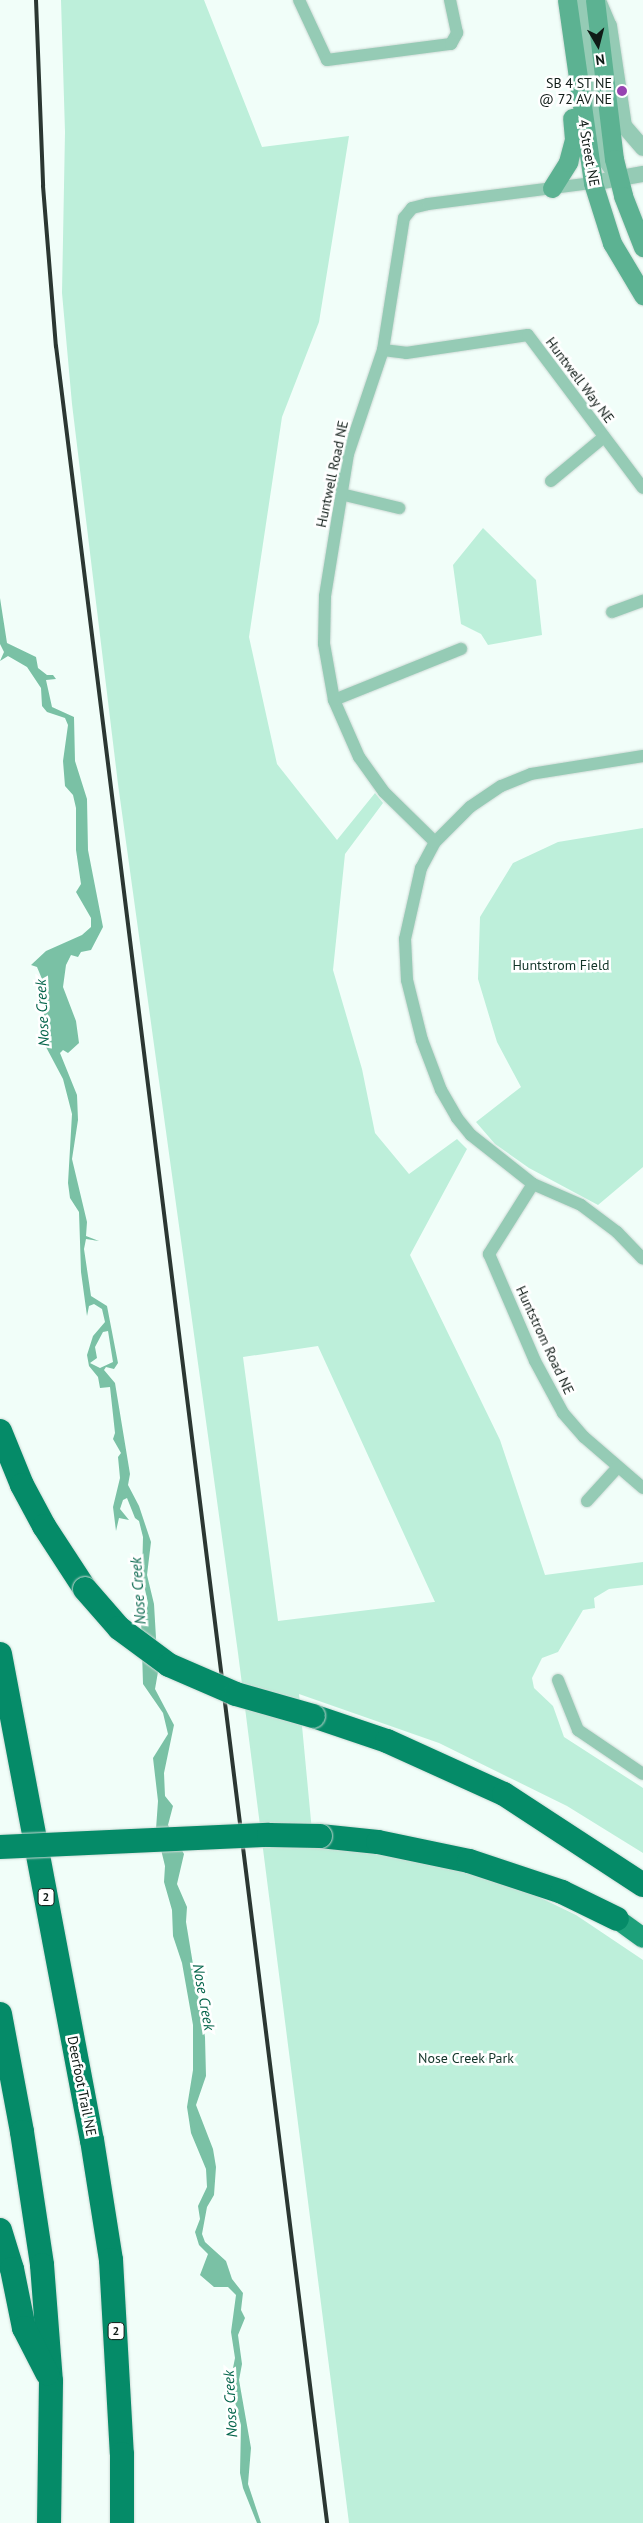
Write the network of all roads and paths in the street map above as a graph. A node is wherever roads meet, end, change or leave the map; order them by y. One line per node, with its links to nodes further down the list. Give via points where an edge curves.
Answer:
1 (299, 0): 2 (street, via 327,60 451,44 457,33)
2 (450, 0)
3 (566, 0): 9 (main road, 4 Street NE); 10 (main road, via 574,139 568,162)
4 (580, 0): 8 (street, via 599,150)
5 (596, 0): 6 (street, via 609,26 624,126); 8 (main road, 4 Street NE)
6 (643, 148)
7 (643, 174): 8 (street)
8 (618, 179): 9 (street); 11 (main road, 4 Street NE, via 635,234)
9 (593, 183): 10 (street, Huntwell Road NE); 12 (main road, 4 Street NE, via 612,243)
10 (552, 188): 13 (street, Huntwell Road NE, via 412,208 404,218)
11 (643, 247)
12 (643, 296)
13 (383, 350): 14 (street, Huntwell Way NE, via 406,353 528,335); 17 (street, Huntwell Road NE, via 362,408)
14 (604, 437): 15 (street); 16 (street, Huntwell Way NE)
15 (551, 482)
16 (643, 488)
17 (341, 494): 18 (street); 22 (street, Huntwell Road NE, via 325,596 324,644)
18 (399, 508)
19 (643, 601): 20 (street)
20 (612, 612)
21 (461, 649): 22 (street)
22 (334, 700): 24 (street, Huntwell Road NE, via 359,757 384,792)
23 (643, 756): 24 (street, via 531,774 501,786 470,807)
24 (435, 842): 25 (street, via 421,868 405,939 407,980 422,1040 441,1090 457,1118 471,1135)
25 (533, 1184): 26 (street, via 581,1205); 28 (street, Huntstrom Road NE, via 489,1254 535,1361 563,1413 584,1438)
26 (640, 1252)
27 (0, 1432): 35 (highway, bridge, via 44,1526 85,1589 119,1628 169,1665 236,1694 387,1741 504,1794)
28 (617, 1468): 29 (street, Huntstrom Road NE); 30 (street)
29 (643, 1488)
30 (587, 1501)
31 (0, 1654): 43 (highway, Deerfoot Trail NE / 2, via 92,2140 110,2260 122,2454)
32 (558, 1680): 33 (street, via 578,1730)
33 (643, 1774)
34 (0, 1847): 36 (highway, bridge, via 269,1835 378,1842 476,1863 562,1892)
35 (643, 1885)
36 (617, 1919): 37 (main road); 38 (main road)
37 (643, 1921)
38 (643, 1938)
39 (0, 2014): 41 (highway, via 42,2265)
40 (0, 2230): 41 (highway, via 24,2328)
41 (51, 2381): 42 (highway)
42 (49, 2523)
43 (122, 2523)

